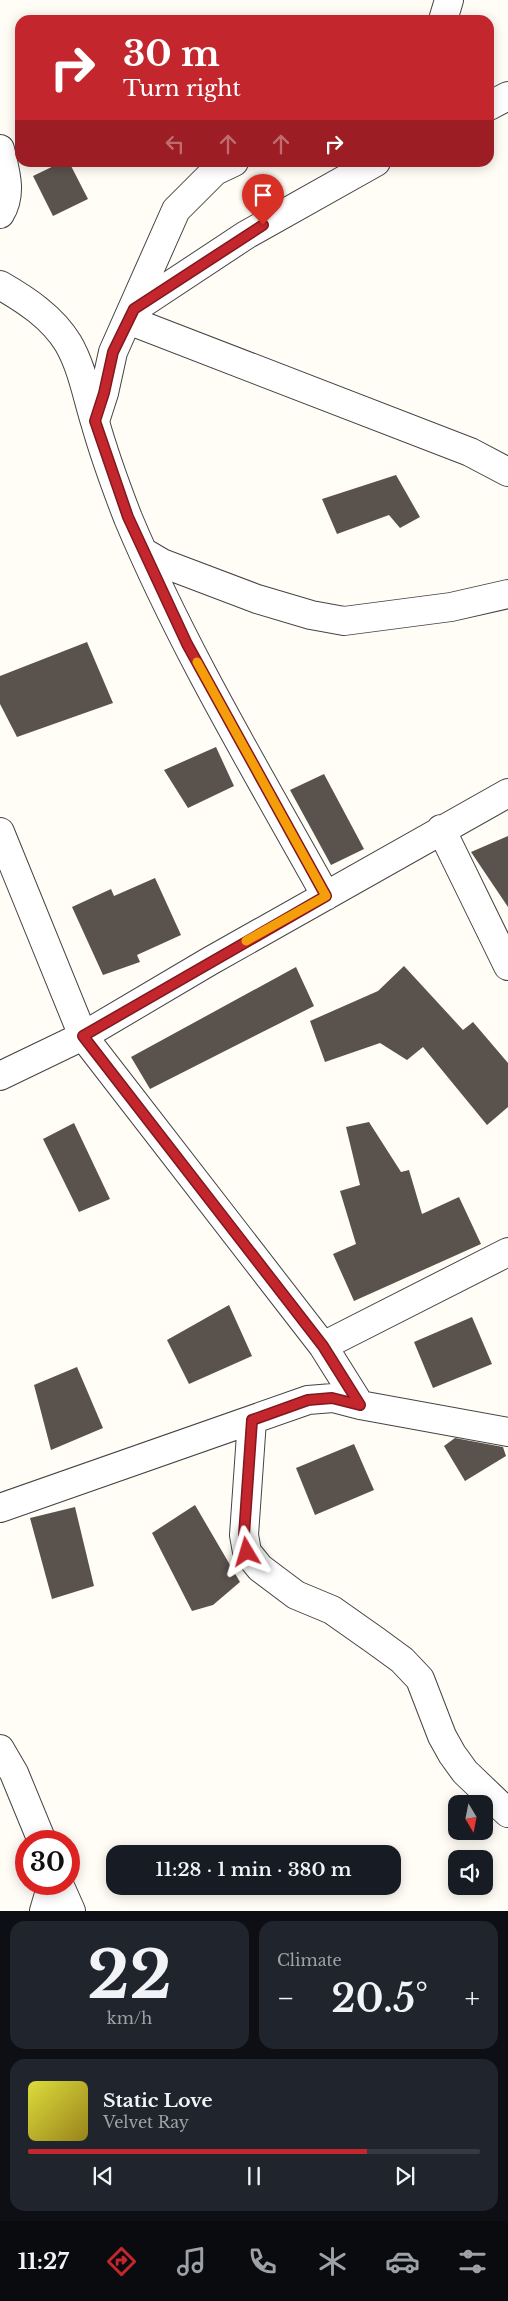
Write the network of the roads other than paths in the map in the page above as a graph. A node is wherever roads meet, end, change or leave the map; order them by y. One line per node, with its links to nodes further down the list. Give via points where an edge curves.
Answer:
1 (449, 0): 2 (street)
2 (444, 15)
3 (0, 149): 6 (street, via 8,186)
4 (224, 167): 8 (street, via 215,172 176,210)
5 (367, 167): 8 (street, via 246,235)
6 (0, 214)
7 (0, 285): 9 (street, via 38,310 69,345)
8 (131, 315): 9 (street, via 113,352); 10 (street, via 470,452)
9 (95, 421): 11 (street, via 128,517)
10 (508, 472)
11 (145, 553): 12 (street, via 162,563 257,599 312,616 344,621 451,607); 16 (street, via 187,644)
12 (508, 594)
13 (508, 793): 14 (street)
14 (441, 829): 16 (street); 17 (street)
15 (0, 832): 18 (street)
16 (326, 896): 18 (street)
17 (508, 966)
18 (83, 1036): 19 (street); 21 (street)
19 (0, 1076)
20 (508, 1252): 21 (street)
21 (323, 1346): 22 (street)
22 (360, 1405): 23 (street, via 332,1398 308,1400); 24 (street)
23 (252, 1420): 25 (street); 27 (street, via 244,1535 247,1552 260,1568 296,1595 332,1610 402,1660 420,1679 439,1730 452,1754 465,1772)
24 (508, 1432)
25 (0, 1508)
26 (0, 1749): 28 (street, via 14,1773)
27 (508, 1812)
28 (37, 1830)
29 (49, 1895): 31 (street)
30 (64, 1895): 32 (street)
31 (44, 1911)
32 (71, 1911)

